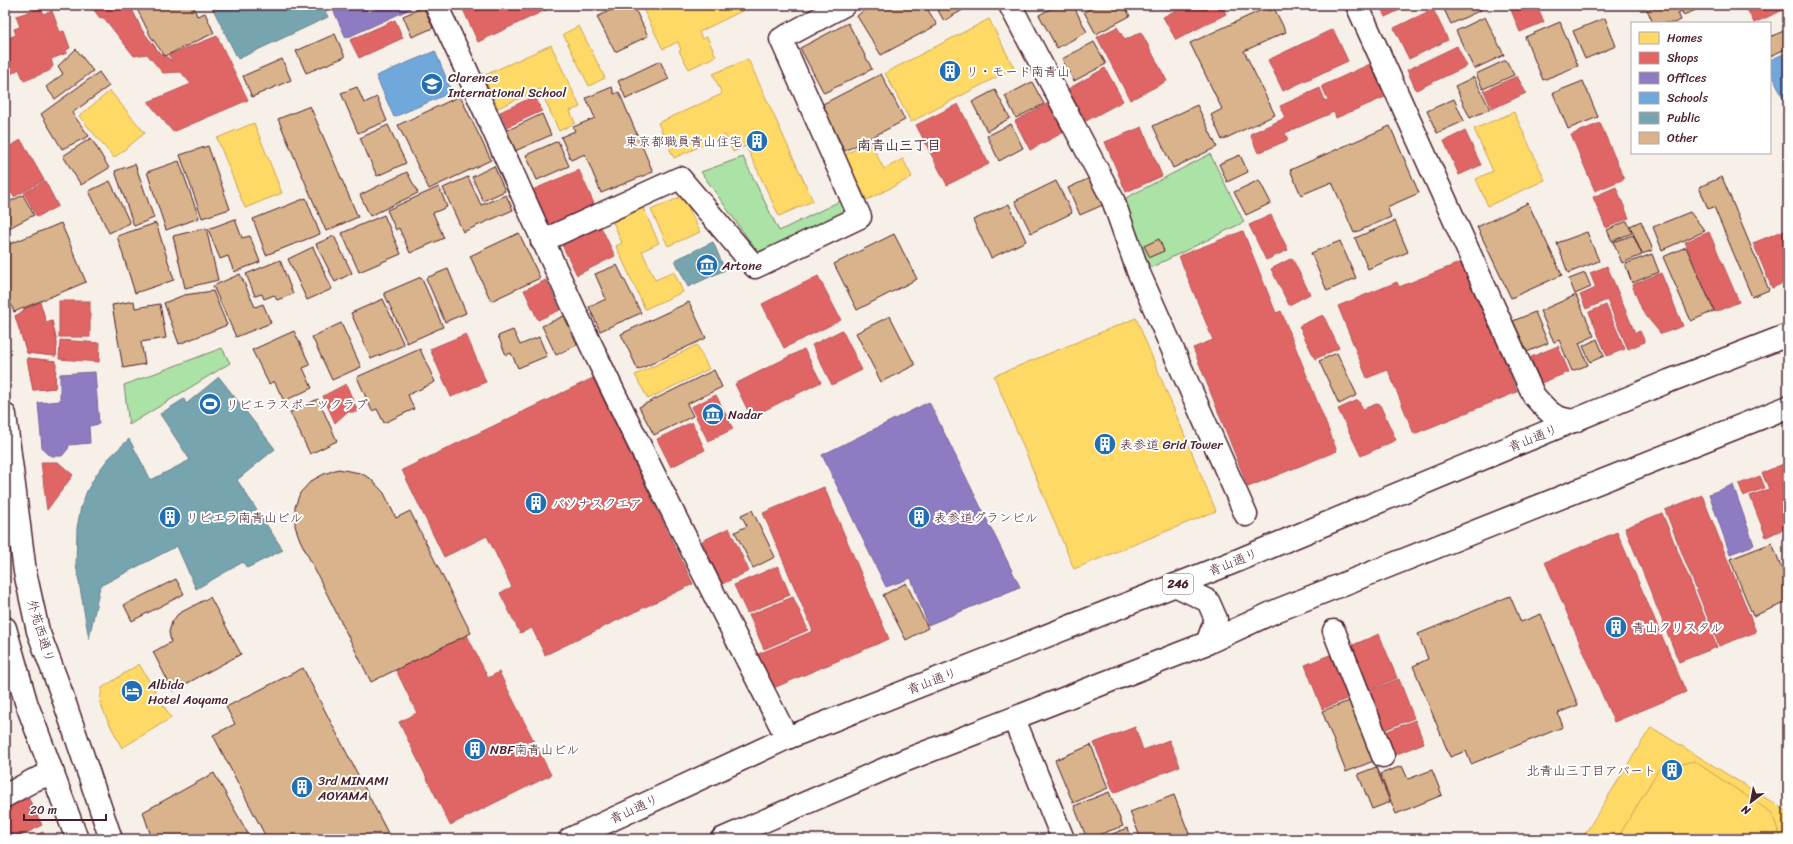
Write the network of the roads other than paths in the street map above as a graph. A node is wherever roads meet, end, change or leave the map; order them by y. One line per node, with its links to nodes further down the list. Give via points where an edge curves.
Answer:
1 (436, 5): 5 (main road)
2 (844, 5): 5 (main road, via 780,38 860,217 755,267 680,178)
3 (1010, 5): 10 (main road, via 1113,200 1138,271)
4 (1357, 5): 9 (main road, via 1534,396 1548,412 1561,420)
5 (542, 241): 16 (main road, via 658,484)
6 (1788, 335): 9 (main road, 青山通り / 246)
7 (1788, 407): 14 (main road, via 1278,610)
8 (5, 415): 21 (main road, 外苑西通り, via 25,572 38,631 62,692)
9 (1575, 421): 11 (main road, 青山通り / 246)
10 (1246, 515)
11 (1175, 585): 14 (main road, via 1208,601 1216,619); 16 (main road, 青山通り / 246)
12 (5, 628): 18 (main road, via 26,702)
13 (1334, 631): 17 (main road)
14 (1207, 643): 15 (main road)
15 (1014, 719): 23 (main road, via 902,762); 24 (main road)
16 (787, 738): 22 (main road, 青山通り / 246)
17 (1383, 756)
18 (52, 773): 19 (main road); 20 (main road)
19 (5, 796)
20 (77, 839)
21 (111, 839)
22 (570, 839)
23 (722, 839)
24 (1063, 839)

